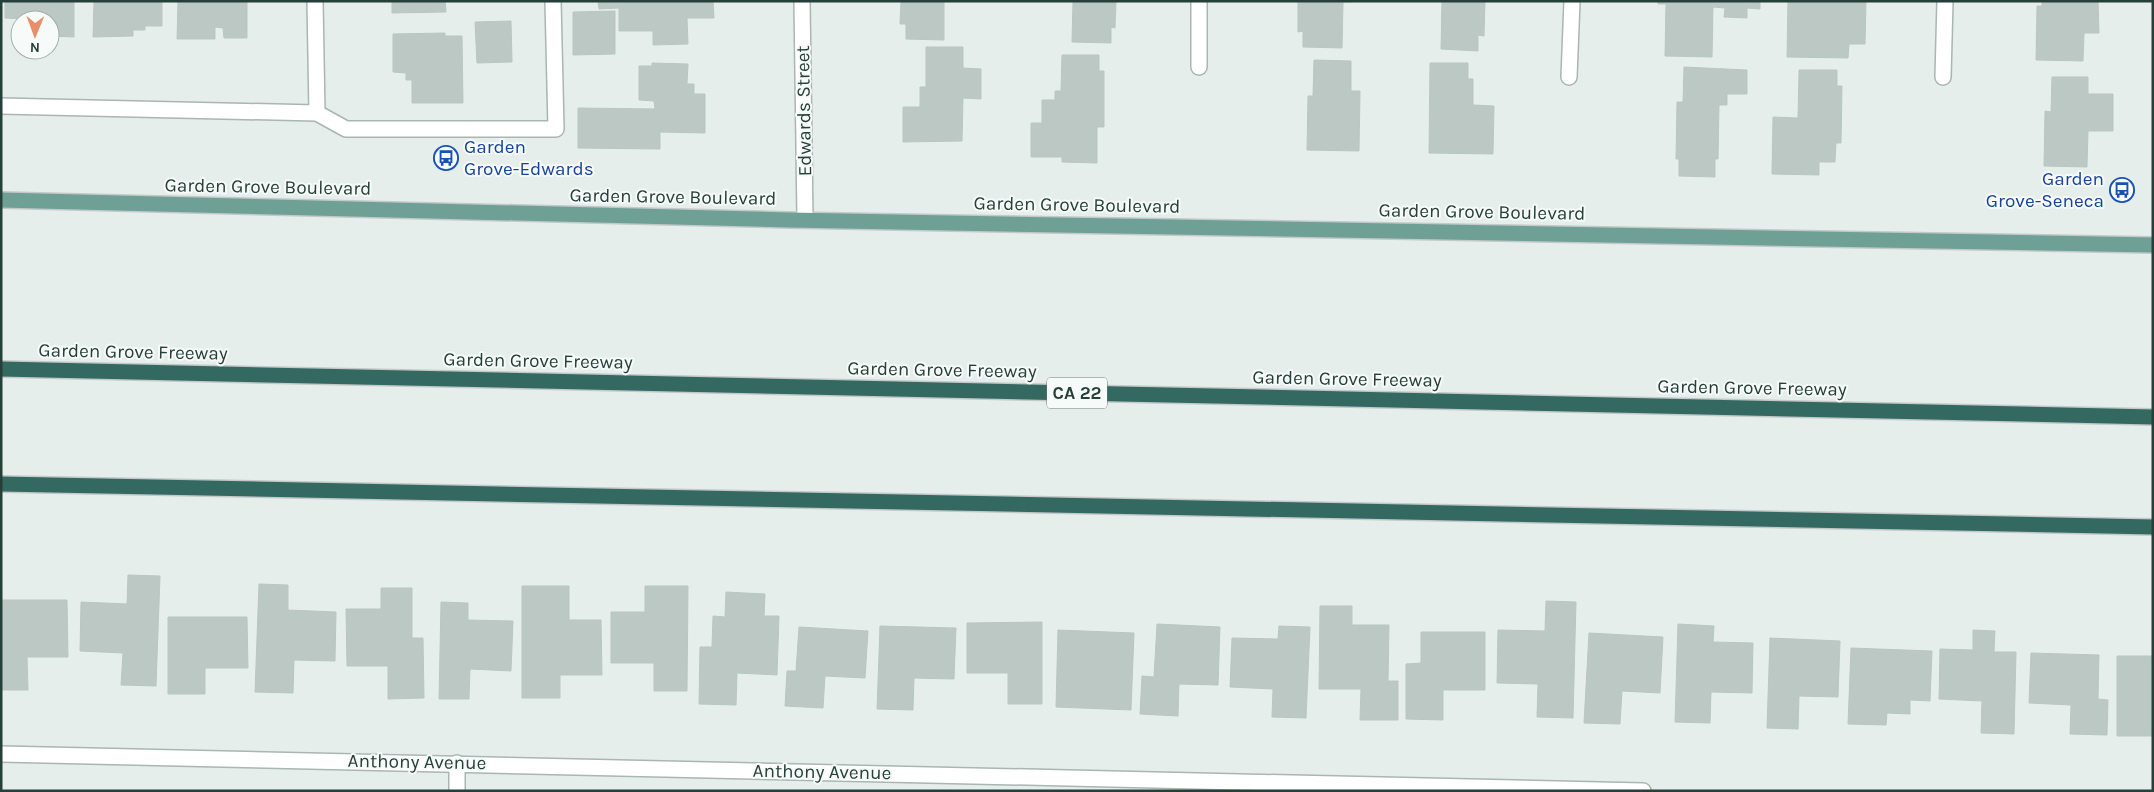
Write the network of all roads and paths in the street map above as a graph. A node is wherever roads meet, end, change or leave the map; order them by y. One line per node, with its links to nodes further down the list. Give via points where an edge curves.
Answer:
1 (315, 1): 11 (street)
2 (552, 1): 11 (street, via 556,130 346,128)
3 (802, 1): 13 (street, Edwards Street)
4 (1199, 1): 7 (street)
5 (1572, 1): 8 (street)
6 (1945, 1): 9 (street)
7 (1199, 67)
8 (1569, 77)
9 (1943, 77)
10 (1, 106): 11 (street)
11 (317, 113)
12 (1, 200): 13 (main road, Garden Grove Boulevard)
13 (805, 220): 14 (main road, Garden Grove Boulevard)
14 (2153, 245)
15 (1, 369): 16 (highway, Garden Grove Freeway / CA 22)
16 (2153, 417)
17 (1, 484): 18 (highway)
18 (2153, 528)
19 (1, 754): 20 (street, Anthony Avenue)
20 (457, 763): 21 (street); 22 (street, Anthony Avenue)
21 (457, 791)
22 (1643, 791)

